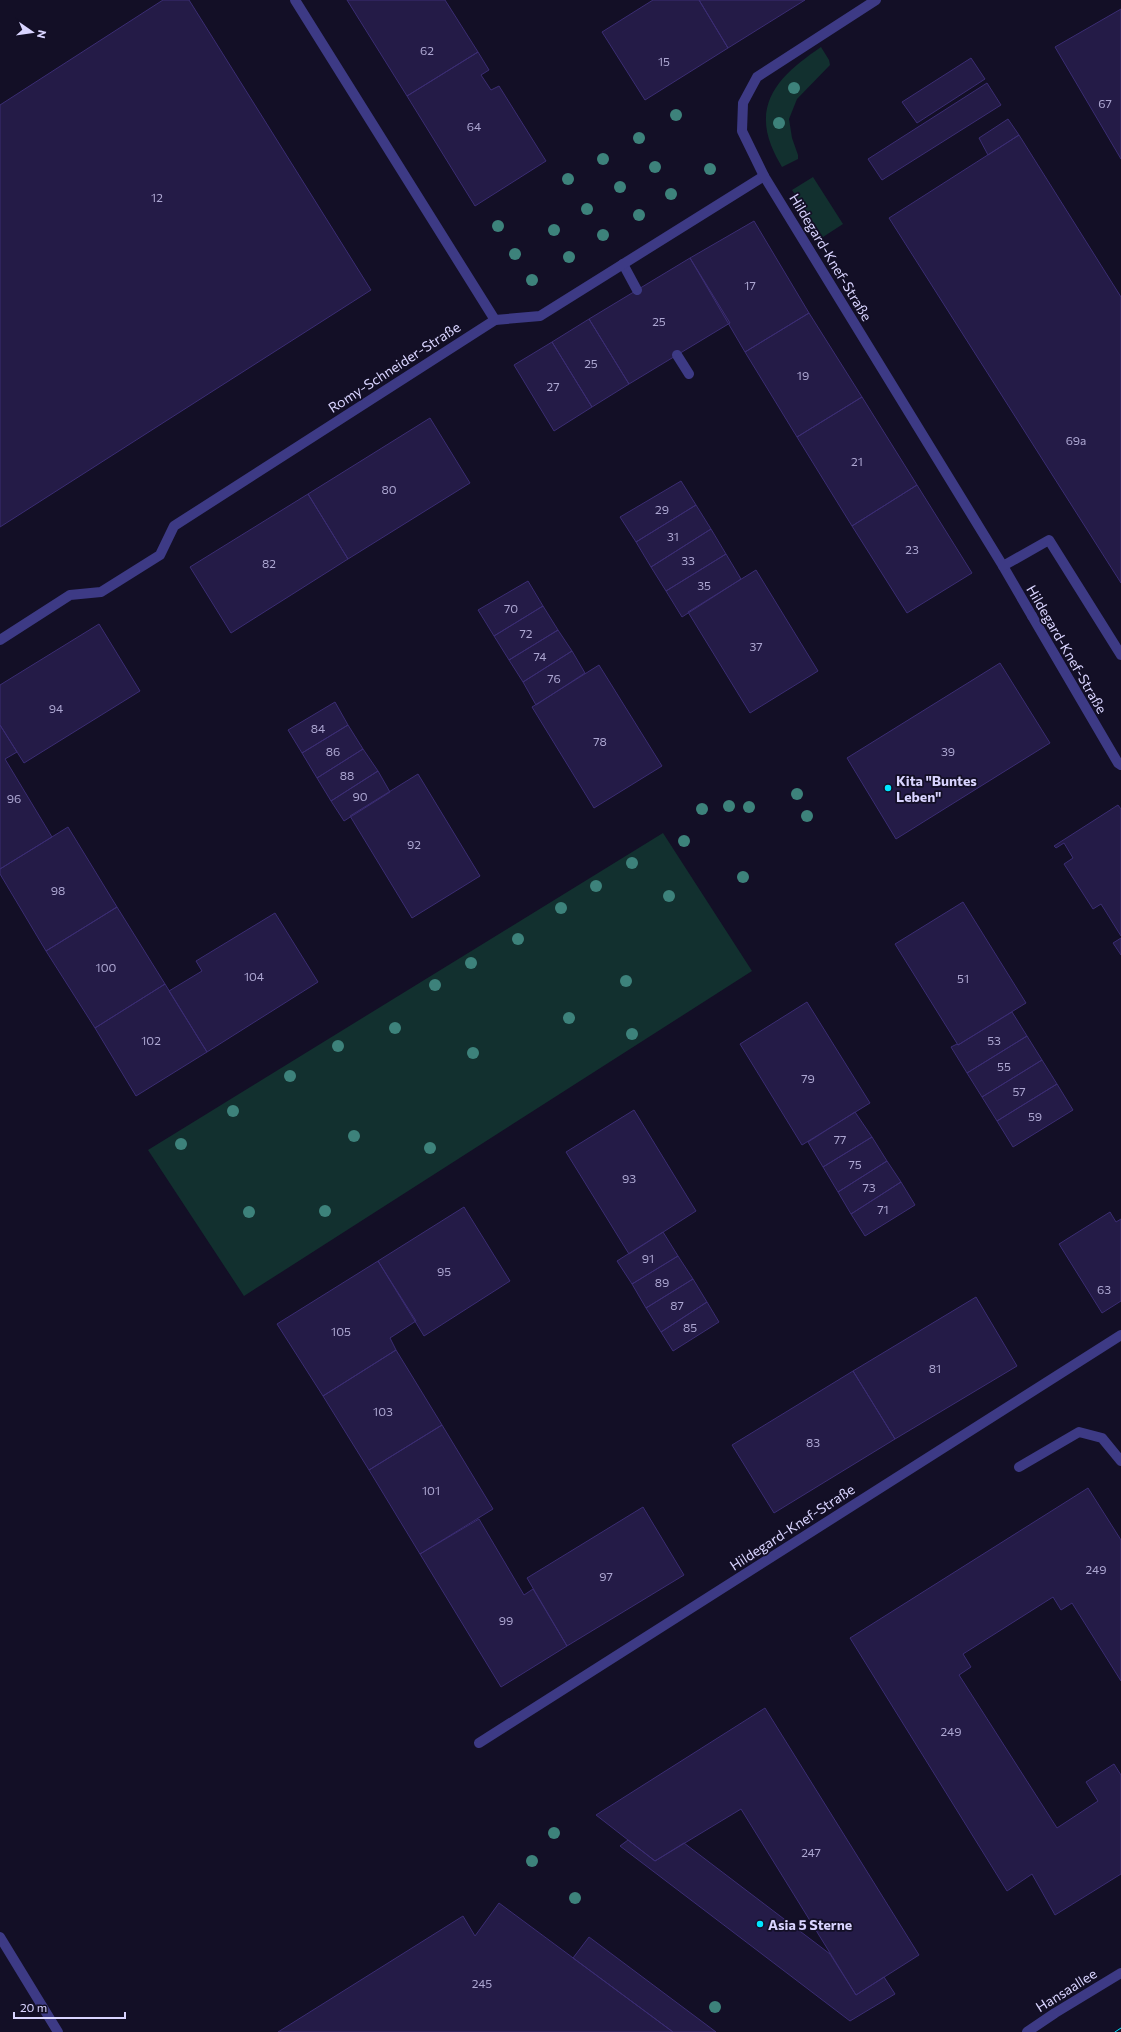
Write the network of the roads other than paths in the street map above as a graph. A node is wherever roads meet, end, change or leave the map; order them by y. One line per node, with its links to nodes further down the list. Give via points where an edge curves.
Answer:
1 (295, 0): 6 (street)
2 (876, 0): 3 (street, Hildegard-Knef-Straße, via 757,77 743,103 742,132)
3 (764, 176): 4 (street); 9 (street, Hildegard-Knef-Straße)
4 (623, 264): 5 (street); 6 (street, via 540,316)
5 (637, 290)
6 (494, 320): 10 (street, Romy-Schneider-Straße, via 174,526 160,555 101,592 70,595)
7 (677, 355): 8 (street)
8 (689, 374)
9 (1003, 566): 11 (street, via 1050,540); 12 (street, Hildegard-Knef-Straße)
10 (0, 640)
11 (1121, 655)
12 (1121, 765)
13 (1121, 1335): 16 (street, Hildegard-Knef-Straße)
14 (1121, 1461): 15 (street, via 1102,1438 1080,1432)
15 (1019, 1467)
16 (479, 1743)
17 (0, 1937): 19 (street)
18 (1121, 1973): 20 (street, Hansaallee)
19 (58, 2032)
20 (1027, 2032)

